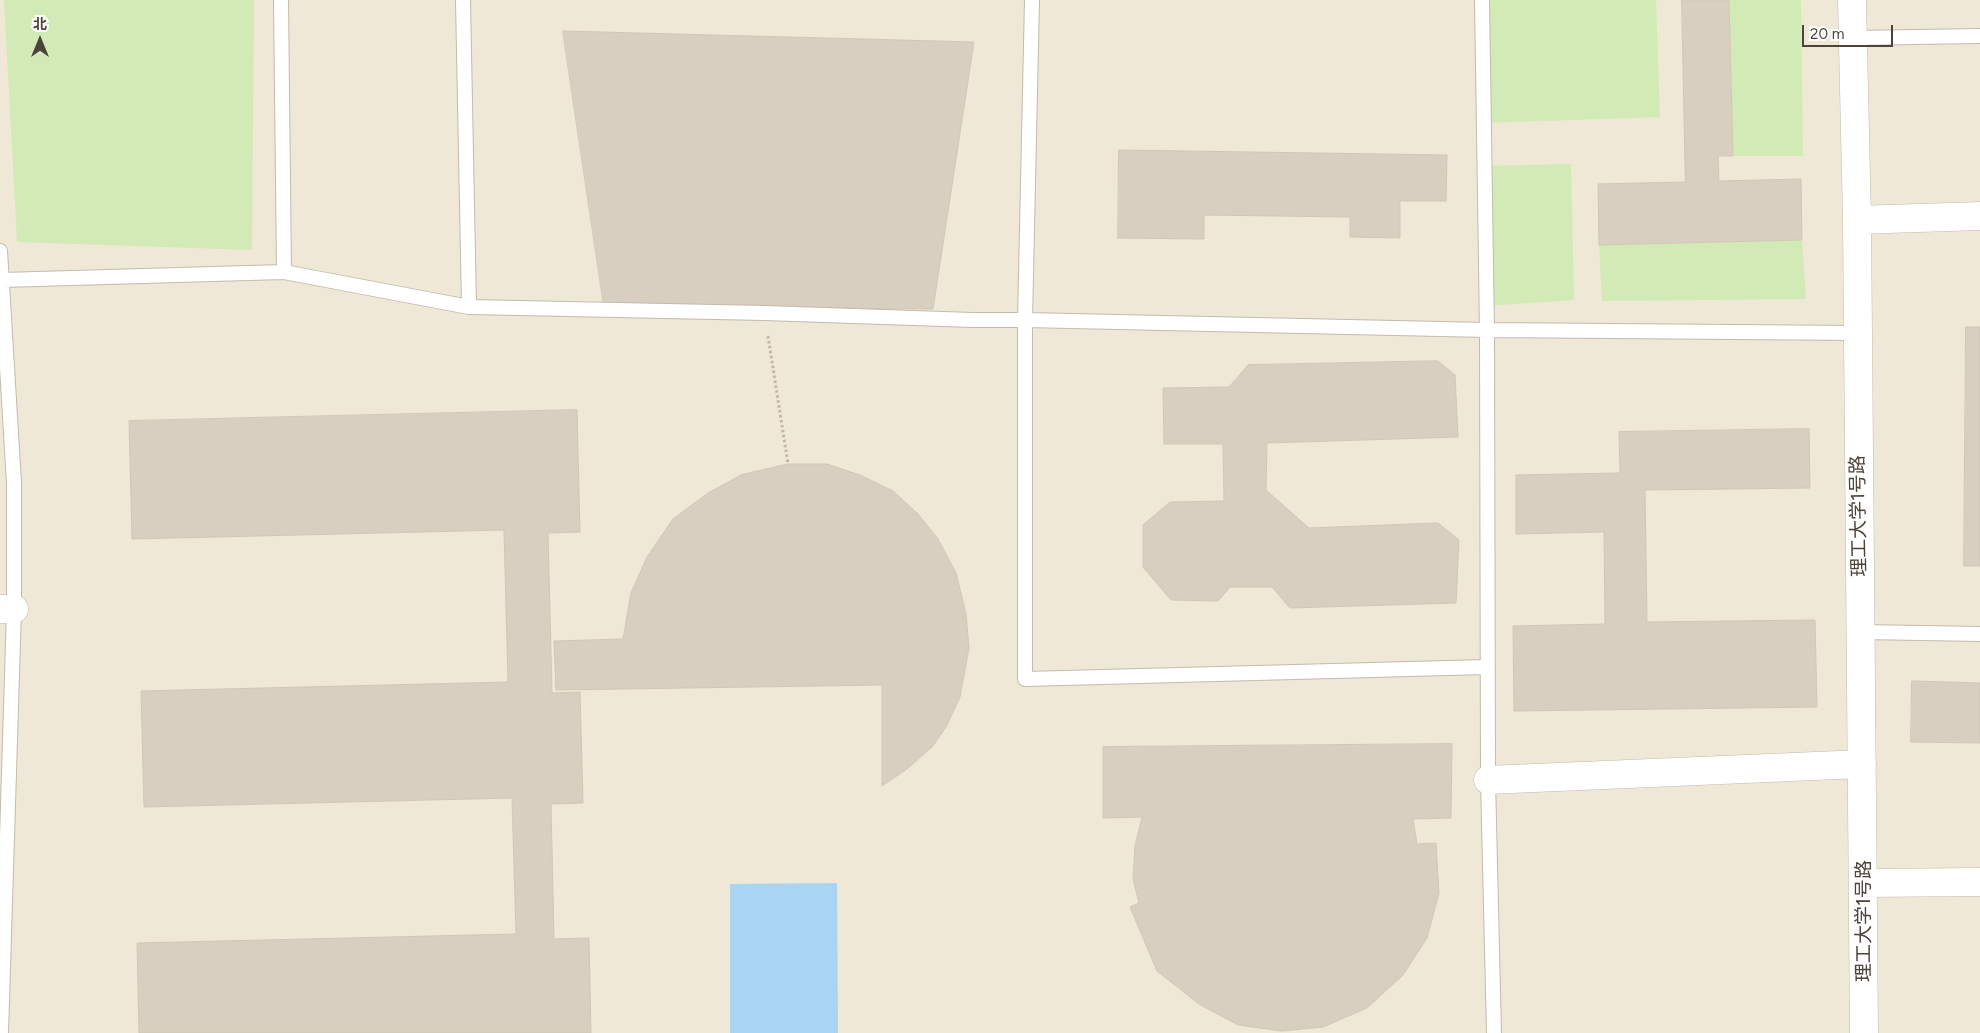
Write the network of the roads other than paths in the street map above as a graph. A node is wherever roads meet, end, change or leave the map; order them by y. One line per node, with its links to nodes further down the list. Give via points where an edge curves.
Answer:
1 (281, 0): 11 (lane)
2 (463, 0): 13 (lane)
3 (1032, 0): 14 (lane)
4 (1482, 0): 15 (lane)
5 (1852, 0): 7 (street, 理工大学1号路)
6 (1980, 36): 7 (lane)
7 (1852, 38): 9 (street, 理工大学1号路)
8 (1980, 216): 9 (street)
9 (1857, 220): 16 (street, 理工大学1号路)
10 (0, 251): 12 (lane)
11 (284, 272): 12 (lane); 13 (lane)
12 (2, 280): 17 (lane, via 14,483)
13 (469, 307): 14 (lane)
14 (1025, 320): 15 (lane); 20 (lane, via 1025,679)
15 (1487, 330): 16 (lane); 20 (lane)
16 (1858, 333): 18 (street, 理工大学1号路)
17 (7, 609): 25 (lane)
18 (1861, 632): 19 (lane); 21 (street, 理工大学1号路)
19 (1980, 634)
20 (1487, 667): 22 (lane)
21 (1862, 764): 22 (street); 24 (street, 理工大学1号路)
22 (1488, 780): 26 (lane)
23 (1980, 882): 24 (street)
24 (1864, 884): 27 (street, 理工大学1号路)
25 (1, 1033)
26 (1494, 1033)
27 (1864, 1033)

